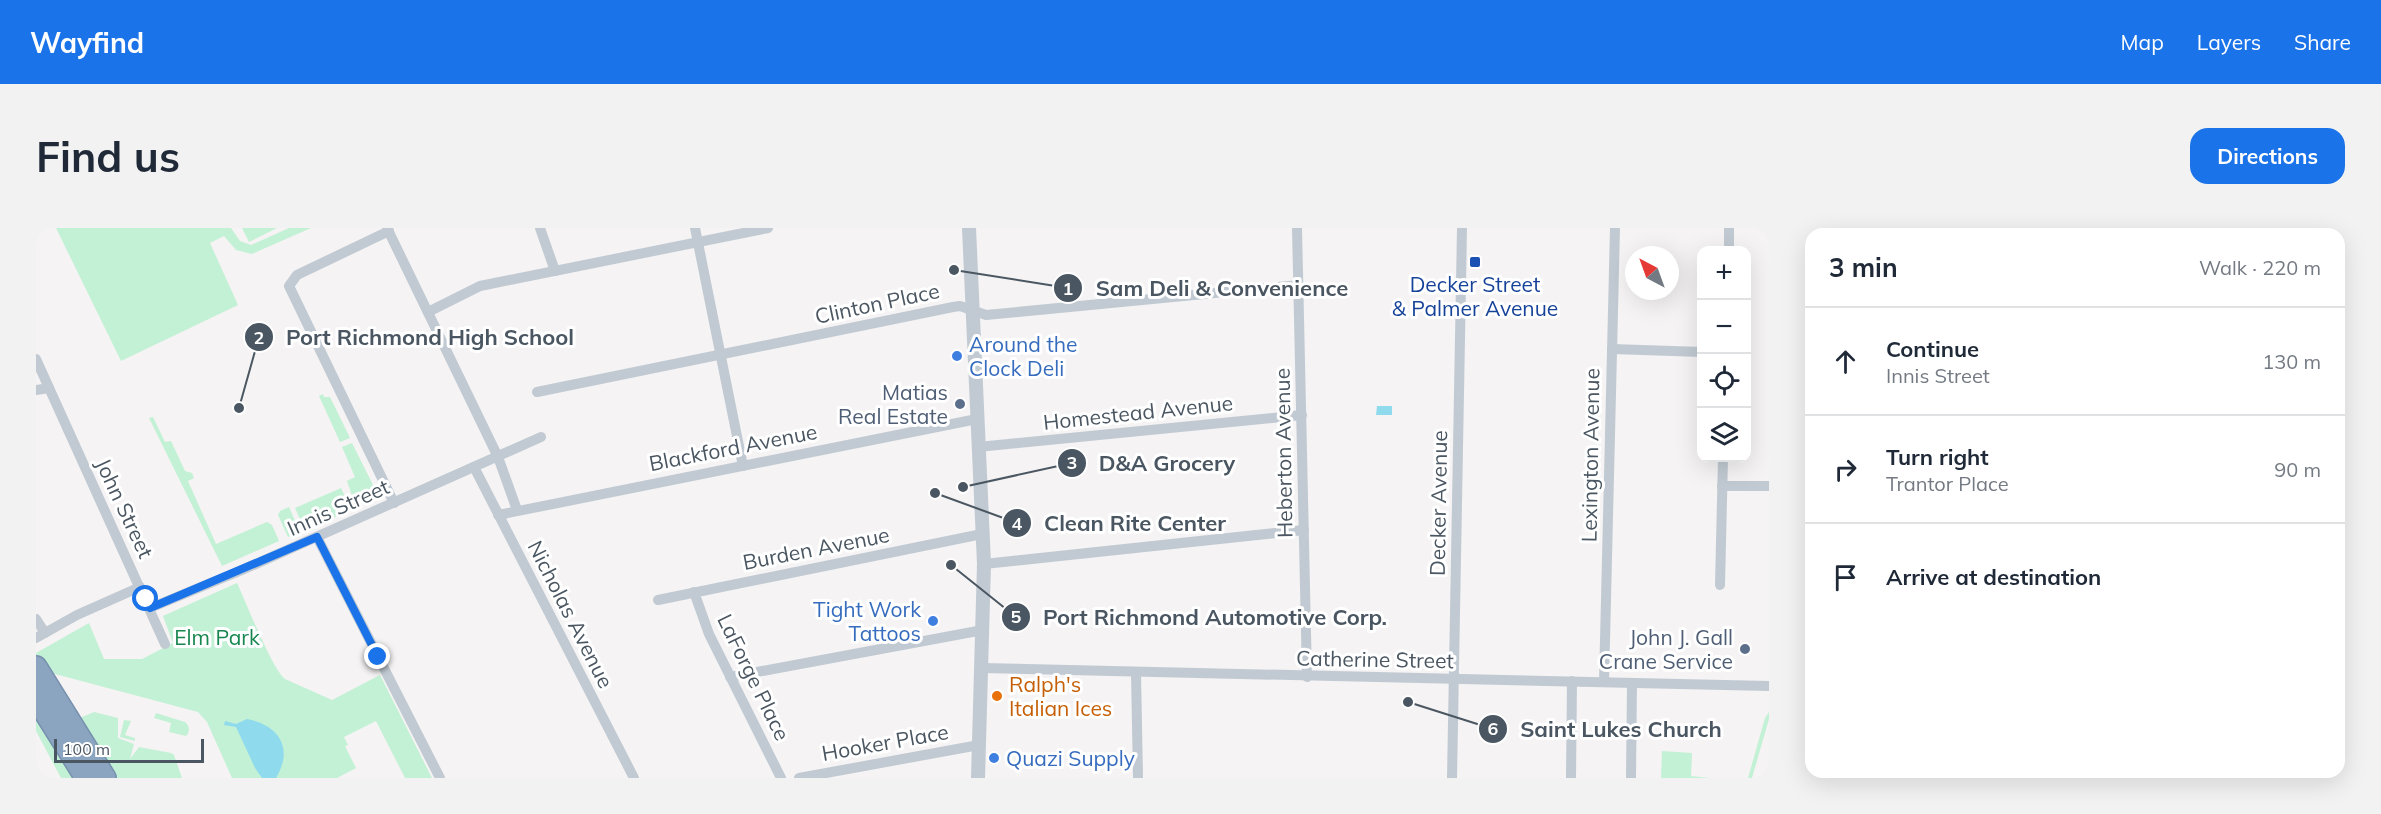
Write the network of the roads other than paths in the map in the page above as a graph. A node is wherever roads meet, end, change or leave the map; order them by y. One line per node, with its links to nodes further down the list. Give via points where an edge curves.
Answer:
1 (540, 228): 12 (street)
2 (695, 228): 10 (street)
3 (768, 228): 10 (street)
4 (969, 228): 14 (street)
5 (1298, 228): 13 (street, Heberton Avenue)
6 (1462, 228): 54 (street, Decker Avenue)
7 (1615, 228): 16 (street, Lexington Avenue)
8 (1729, 228): 11 (street)
9 (388, 230): 15 (street); 33 (street, via 297,275 289,289)
10 (698, 242): 12 (street); 18 (street)
11 (1729, 246)
12 (555, 271): 15 (street, via 480,286)
13 (1299, 285): 14 (street, Clinton Place, via 992,314); 23 (street, Heberton Avenue)
14 (973, 310): 18 (street, Clinton Place, via 953,307); 24 (street)
15 (428, 312): 27 (street)
16 (1612, 348): 17 (street); 56 (street, Lexington Avenue)
17 (1697, 352)
18 (720, 355): 22 (street, Clinton Place); 29 (street)
19 (36, 358): 20 (street, John Street)
20 (50, 388): 21 (street); 41 (street, John Street)
21 (36, 390)
22 (537, 392)
23 (1302, 415): 26 (street, Homestead Avenue); 36 (street, Heberton Avenue)
24 (977, 418): 26 (street); 29 (street, Blackford Avenue)
25 (541, 437): 27 (street, Innis Street)
26 (978, 447): 37 (street)
27 (498, 457): 30 (street, Innis Street); 34 (street)
28 (1723, 462): 31 (street)
29 (742, 466): 34 (street, Blackford Avenue)
30 (474, 467): 33 (street, Innis Street); 35 (street, Nicholas Avenue)
31 (1722, 486): 32 (street); 40 (street)
32 (1769, 486)
33 (394, 503): 38 (street, Innis Street)
34 (516, 510): 35 (street, Blackford Avenue)
35 (498, 515): 64 (street, Nicholas Avenue)
36 (1304, 530): 39 (street); 52 (street, Heberton Avenue)
37 (982, 534): 39 (street); 42 (street, Burden Avenue)
38 (317, 537): 44 (street, Innis Street); 63 (street)
39 (984, 564): 46 (street)
40 (1720, 585)
41 (140, 587): 44 (street, John Street); 47 (street)
42 (694, 592): 43 (street, Burden Avenue); 53 (street, LaForge Place)
43 (658, 600)
44 (150, 608): 48 (street, John Street)
45 (36, 620): 47 (street)
46 (983, 630): 50 (street); 53 (street)
47 (40, 636)
48 (165, 644)
49 (36, 667): 62 (highway)
50 (981, 668): 51 (street, Catherine Street); 60 (street)
51 (1136, 673): 52 (street, Catherine Street); 68 (street)
52 (1307, 676): 54 (street, Catherine Street)
53 (730, 677): 65 (street, LaForge Place)
54 (1454, 680): 55 (street, Catherine Street); 69 (street, Decker Avenue)
55 (1572, 681): 56 (street, Catherine Street); 70 (street)
56 (1604, 682): 57 (street, Catherine Street)
57 (1632, 683): 58 (street, Catherine Street); 71 (street)
58 (1769, 686)
59 (36, 698): 61 (highway)
60 (979, 745): 66 (street, Hooker Place); 67 (street)
61 (86, 778)
62 (105, 778)
63 (440, 778)
64 (634, 778)
65 (781, 778)
66 (799, 778)
67 (978, 778)
68 (1138, 778)
69 (1452, 778)
70 (1571, 778)
71 (1631, 778)

